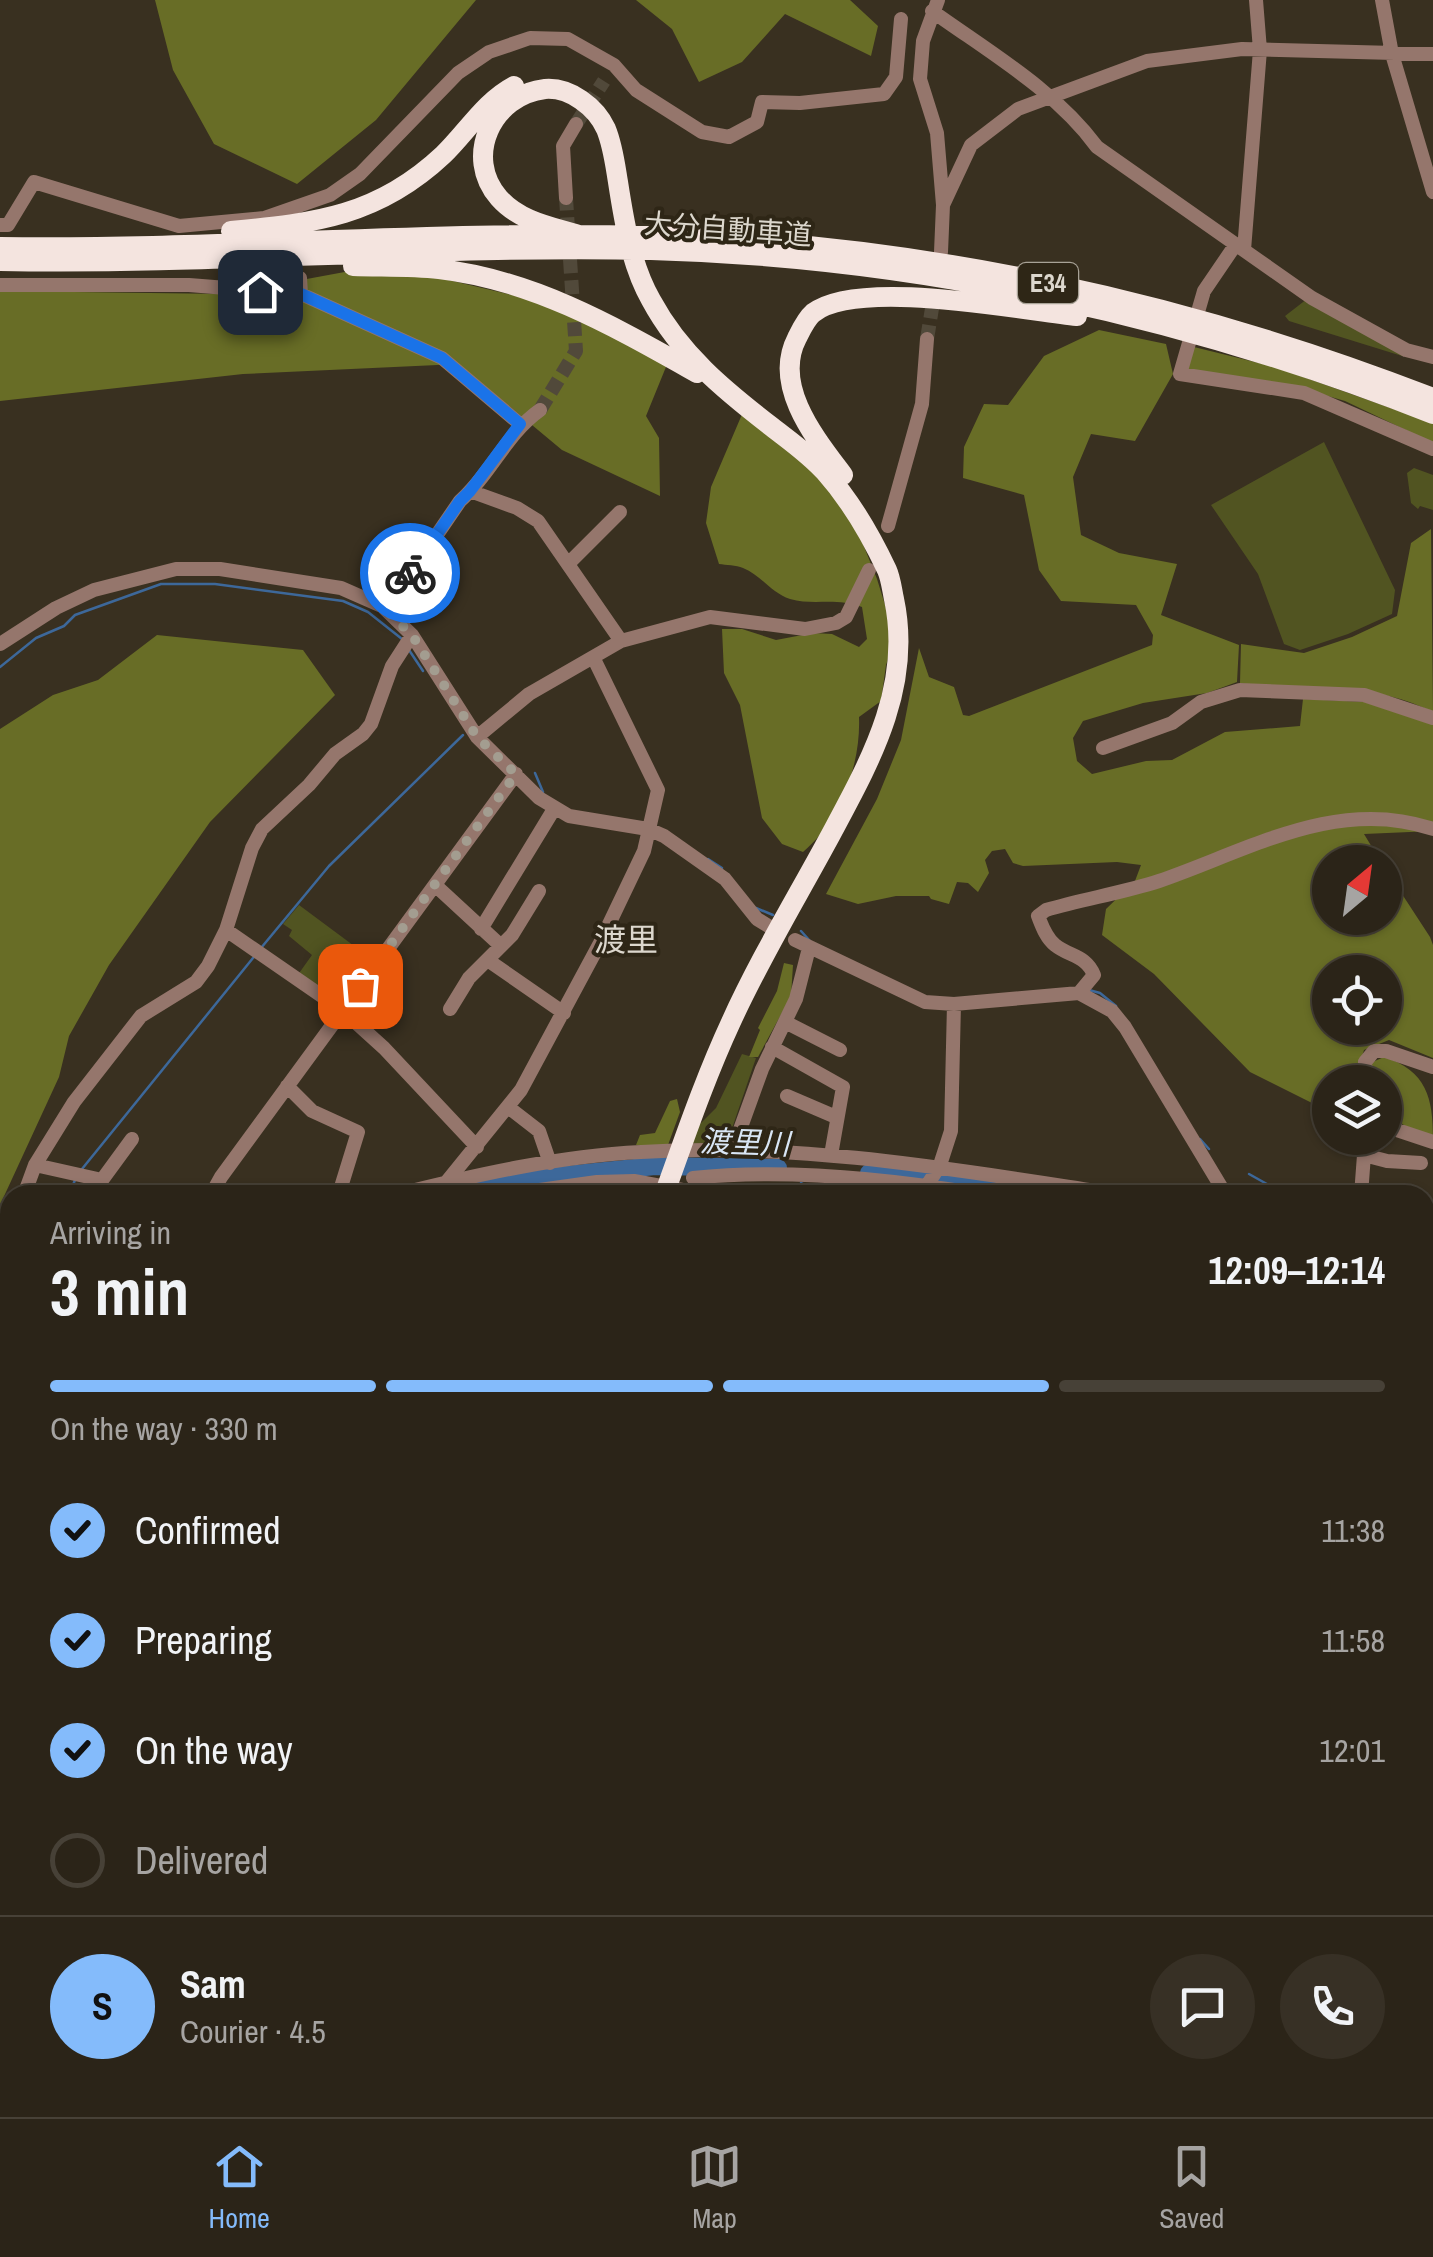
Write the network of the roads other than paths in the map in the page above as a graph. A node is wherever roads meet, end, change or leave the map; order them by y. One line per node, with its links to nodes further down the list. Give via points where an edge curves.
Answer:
1 (1256, 0): 5 (street)
2 (1382, 0): 6 (street)
3 (935, 6): 10 (street); 14 (street, via 920,79 936,133)
4 (901, 19): 8 (street, via 896,76 884,94 762,102 757,122 729,137 702,132 636,90)
5 (1260, 50): 6 (street); 10 (street, via 1147,61); 20 (street)
6 (1392, 54): 7 (street); 12 (street)
7 (1433, 54)
8 (614, 65): 9 (street); 15 (street, via 568,39 530,38 489,52 458,73 360,174 298,212 179,226 34,182 8,225)
9 (604, 80)
10 (1051, 98): 14 (street, via 1018,109 972,145); 20 (street, via 1097,147)
11 (576, 124): 13 (street, via 563,146)
12 (1433, 192)
13 (566, 198)
14 (943, 205): 22 (street)
15 (0, 225)
16 (582, 236): 17 (highway, 大分自動車道 / E34); 21 (highway, 大分自動車道 / E34); 31 (highway, via 512,210 485,173 485,133 522,96 558,91 597,114 615,158 640,278 678,342)
17 (614, 243): 18 (highway, 大分自動車道 / E34); 23 (highway, 大分自動車道 / E34)
18 (651, 243): 29 (highway, 大分自動車道 / E34, via 951,280 1113,312); 32 (highway, 大分自動車道 / E34, via 806,245 1029,279 1248,334)
19 (0, 247): 21 (highway, 大分自動車道 / E34)
20 (1240, 247): 30 (street, via 1312,298 1406,350); 36 (street, via 1204,290 1180,374 1304,393)
21 (65, 248): 37 (highway, via 338,217 401,190 510,87 532,78 574,82 596,96 613,122 642,262 680,333)
22 (941, 252)
23 (185, 260): 24 (highway, 大分自動車道 / E34); 31 (highway, via 438,269 481,277 562,301)
24 (0, 261)
25 (300, 278): 27 (street)
26 (0, 285): 27 (street, via 189,285)
27 (301, 294): 35 (street, via 442,358)
28 (927, 339): 40 (street, via 922,404)
29 (1262, 352): 34 (highway, 大分自動車道 / E34); 37 (highway, via 1083,317 906,298 839,302 813,313 803,326 790,377 795,400)
30 (1433, 357)
31 (720, 386): 78 (highway, via 825,471 854,512 888,572 901,647 879,742 731,1022)
32 (1433, 398)
33 (540, 410): 35 (street)
34 (1433, 414)
35 (520, 424): 38 (street)
36 (1433, 449)
37 (832, 460): 78 (highway, via 893,556 909,634 898,715 878,769)
38 (470, 491): 41 (street, via 538,521); 43 (street)
39 (620, 512): 41 (street)
40 (888, 526)
41 (568, 564): 45 (street)
42 (868, 570): 45 (street, via 836,623 805,629 710,617)
43 (382, 606): 44 (street); 46 (street, via 341,588 220,569 176,569 94,590)
44 (408, 641): 49 (street); 59 (street, via 371,724 262,830)
45 (620, 641): 47 (street)
46 (0, 644)
47 (594, 659): 49 (street, via 529,694); 53 (street, via 658,790)
48 (1433, 718): 50 (street, via 1364,696 1240,690)
49 (477, 737): 51 (street)
50 (1102, 748)
51 (516, 774): 52 (street); 55 (street)
52 (554, 809): 53 (street, via 603,824); 58 (street)
53 (649, 825): 57 (street, via 725,879); 68 (street, via 644,851)
54 (1433, 829): 64 (street, via 1375,819 1300,827 1141,887 1046,910 1038,916 1050,940 1092,970)
55 (436, 885): 58 (street); 67 (street)
56 (539, 892): 61 (street)
57 (770, 927)
58 (481, 929): 61 (street)
59 (226, 930): 67 (street); 88 (street, via 196,982 140,1016)
60 (795, 940): 62 (street)
61 (500, 945): 63 (street)
62 (809, 948): 65 (street, via 914,1000); 69 (street)
63 (489, 961): 66 (street); 68 (street)
64 (1082, 989): 65 (street); 104 (street, via 1125,1027)
65 (954, 1004): 89 (street, via 951,1131)
66 (450, 1009)
67 (342, 1010): 74 (street); 82 (street)
68 (564, 1013): 76 (street)
69 (785, 1022): 70 (street); 71 (street)
70 (772, 1047): 77 (street, via 843,1087); 83 (street)
71 (840, 1050)
72 (1365, 1065): 73 (street, via 1374,1051 1386,1051)
73 (1433, 1066)
74 (287, 1086): 92 (street); 93 (street, via 312,1111 358,1132)
75 (786, 1096): 77 (street)
76 (508, 1107): 82 (street); 87 (street, via 539,1131)
77 (836, 1117): 85 (street)
78 (692, 1121): 98 (highway)
79 (1402, 1131): 81 (street)
80 (132, 1139): 88 (street, via 102,1180)
81 (1433, 1142)
82 (477, 1147): 90 (street)
83 (734, 1149): 84 (street); 85 (street)
84 (707, 1150): 87 (street); 99 (street)
85 (831, 1156): 89 (street)
86 (1421, 1163): 105 (street, via 1364,1155)
87 (550, 1164): 90 (street)
88 (35, 1165): 91 (street)
89 (940, 1165): 102 (street); 103 (street)
90 (447, 1182): 94 (street); 95 (street)
91 (28, 1185)
92 (218, 1185)
93 (343, 1185)
94 (435, 1185)
95 (444, 1185)
96 (575, 1185): 97 (street)
97 (665, 1185)
98 (668, 1185)
99 (690, 1185)
100 (697, 1185): 101 (street, via 724,1175)
101 (879, 1185)
102 (927, 1185)
103 (1051, 1185)
104 (1220, 1185)
105 (1361, 1185)

